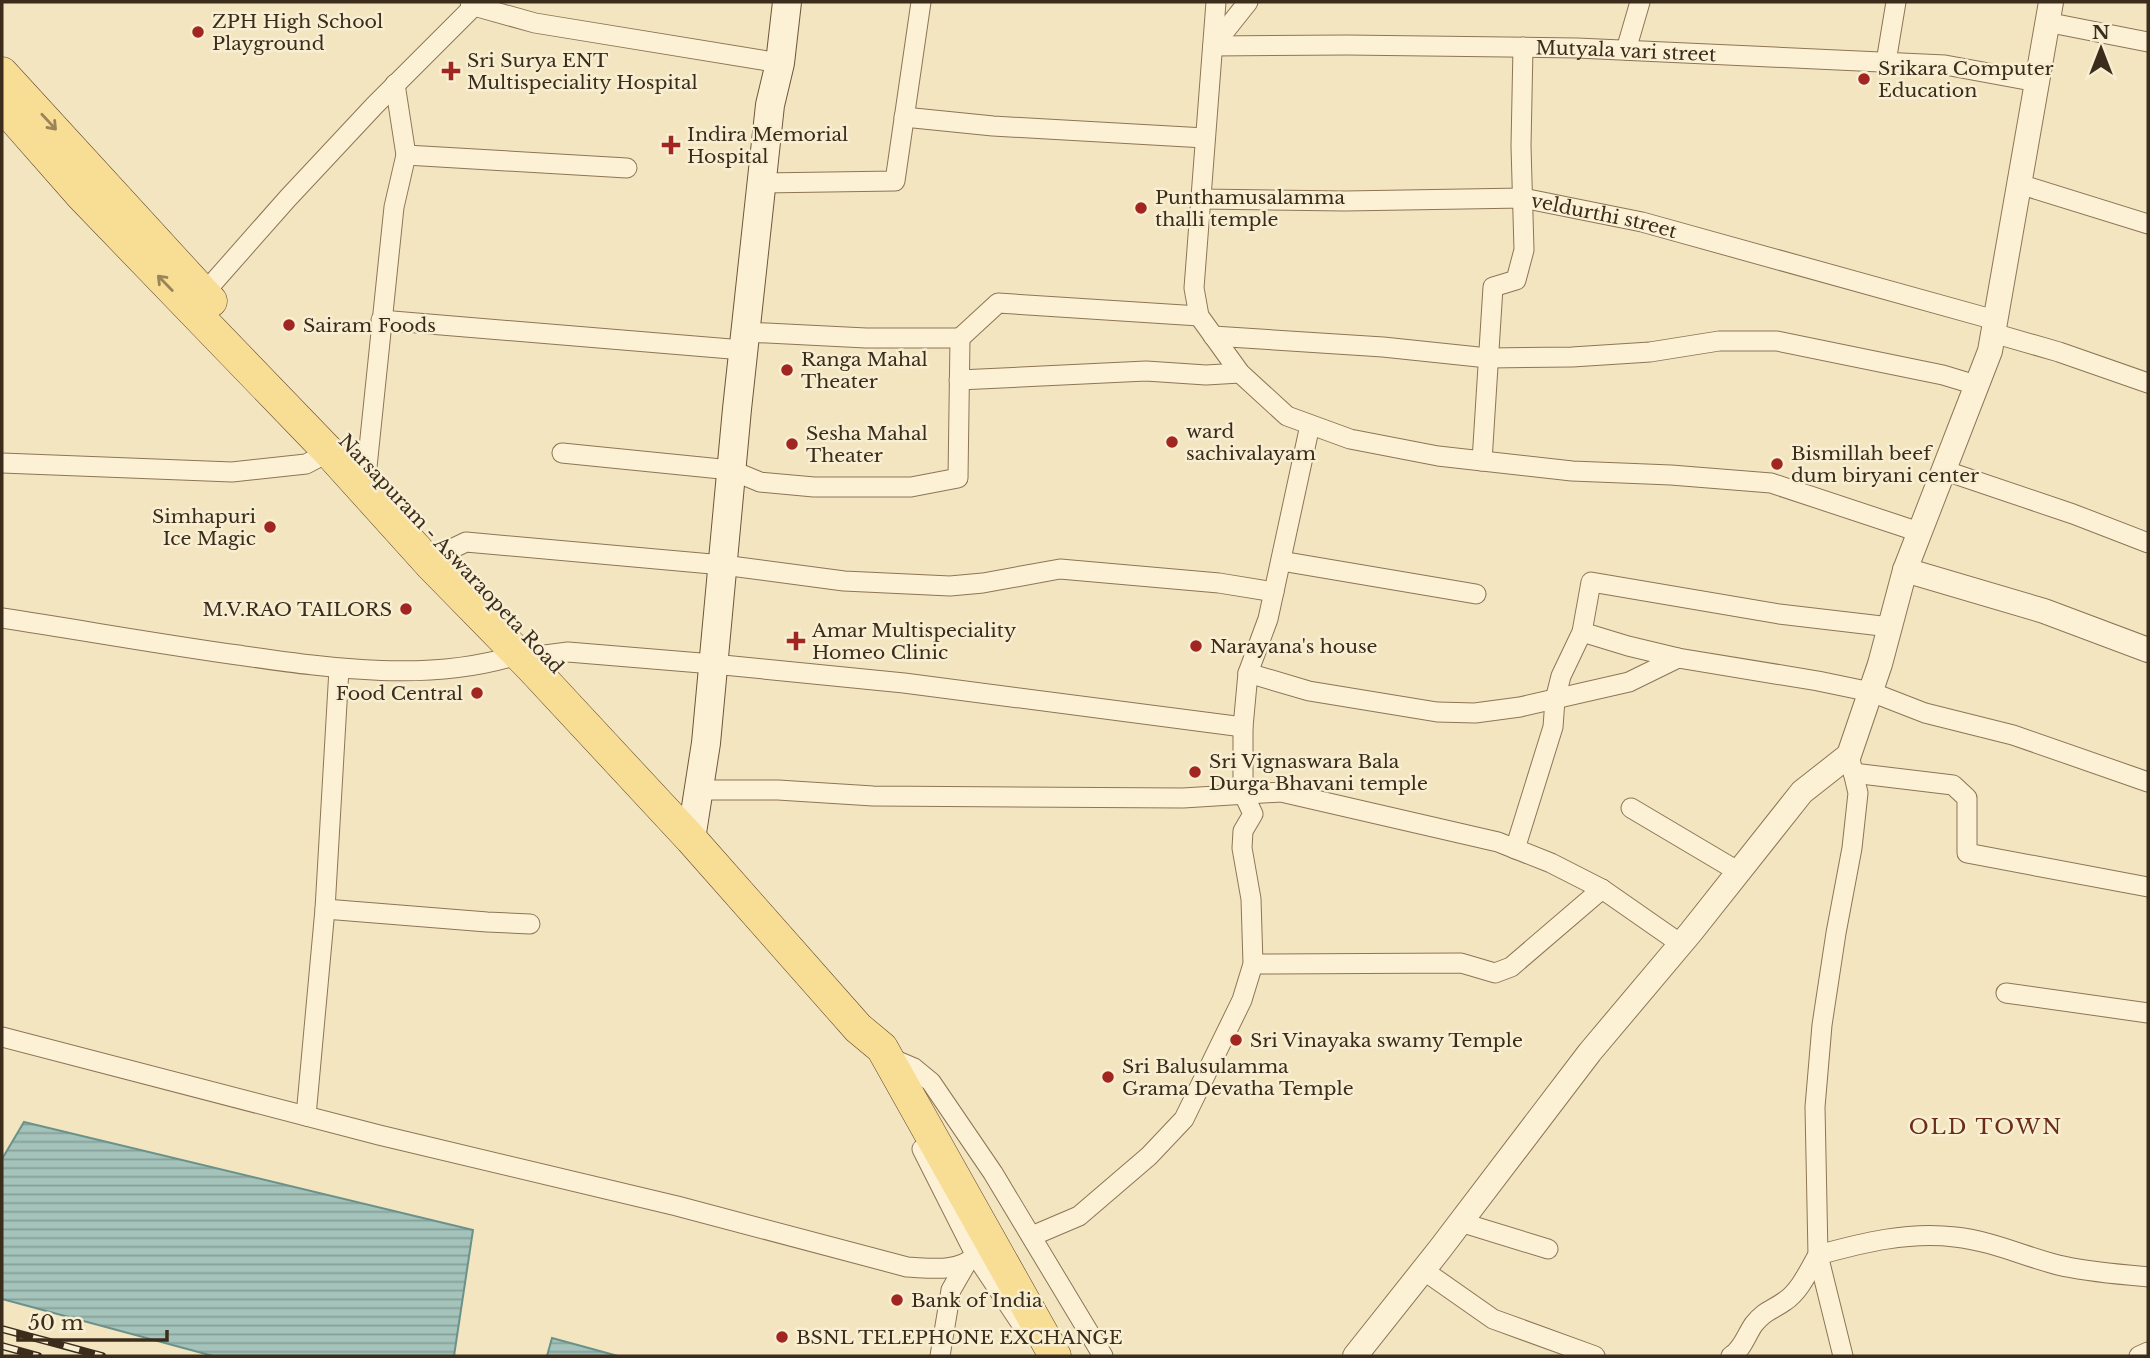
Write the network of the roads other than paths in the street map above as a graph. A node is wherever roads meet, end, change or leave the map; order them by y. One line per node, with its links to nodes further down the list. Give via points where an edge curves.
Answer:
1 (524, 2): 10 (street)
2 (787, 2): 16 (main road)
3 (921, 2): 21 (street)
4 (1216, 2): 12 (street)
5 (1248, 2): 12 (street)
6 (1640, 2): 14 (street)
7 (1895, 2): 15 (street)
8 (472, 4): 10 (street); 19 (street)
9 (2049, 12): 11 (street); 18 (street)
10 (511, 18): 16 (street)
11 (2148, 42)
12 (1213, 47): 13 (street, Mutyala vari street); 22 (street)
13 (1523, 47): 14 (street, Mutyala vari street); 28 (street)
14 (1626, 50): 15 (street, Mutyala vari street)
15 (1886, 62): 18 (street, Mutyala vari street, via 1945,65)
16 (780, 63): 25 (main road)
17 (2, 72): 30 (main road, Narsapuram - Aswaraopeta Road, one-way to 30, via 101,178)
18 (2037, 82): 26 (street)
19 (395, 83): 23 (street); 30 (street)
20 (2, 105): 30 (main road, Narsapuram - Aswaraopeta Road, one-way to 20, via 82,196)
21 (904, 117): 22 (street); 25 (street, via 895,181)
22 (1205, 138): 27 (street)
23 (406, 155): 24 (street); 32 (street, via 394,207)
24 (627, 168)
25 (762, 183): 36 (main road)
26 (2020, 184): 29 (street); 33 (street)
27 (1200, 198): 28 (street, veldurthi street); 31 (street, via 1194,288)
28 (1523, 198): 33 (street, veldurthi street, via 1642,222); 37 (street, via 1524,250 1516,280 1493,287)
29 (2148, 225)
30 (197, 301): 43 (main road, Narsapuram - Aswaraopeta Road); 47 (main road, Narsapuram - Aswaraopeta Road)
31 (1199, 316): 34 (street); 35 (street, via 998,303)
32 (381, 320): 36 (street); 47 (street)
33 (1994, 326): 40 (street, veldurthi street); 41 (street)
34 (1213, 335): 37 (street); 38 (street)
35 (960, 338): 36 (street); 39 (street)
36 (744, 341): 48 (main road)
37 (1488, 358): 41 (street, via 1572,358 1719,341 1777,341); 45 (street)
38 (1240, 373): 39 (street, via 1146,371); 42 (street, via 1287,416)
39 (959, 380): 48 (street, via 958,478 911,487 814,487 760,482)
40 (2148, 383)
41 (1976, 385): 49 (street)
42 (1310, 425): 45 (street, via 1350,439); 53 (street)
43 (329, 452): 46 (street, via 306,464 232,472); 62 (main road, Narsapuram - Aswaraopeta Road, via 357,486)
44 (562, 453): 48 (street)
45 (1482, 461): 50 (street, via 1771,483)
46 (2, 463)
47 (367, 467): 52 (main road, Narsapuram - Aswaraopeta Road)
48 (731, 470): 54 (main road)
49 (1943, 470): 50 (street); 51 (street)
50 (1919, 533): 55 (street)
51 (2148, 543)
52 (445, 552): 54 (street, via 466,542); 62 (main road, Narsapuram - Aswaraopeta Road)
53 (1280, 561): 56 (street); 57 (street)
54 (723, 565): 56 (street, via 844,581 950,586 1060,569); 64 (main road)
55 (1905, 570): 59 (street); 61 (street, via 2044,611)
56 (1274, 592): 66 (street)
57 (1476, 594)
58 (2, 618): 65 (street)
59 (1890, 627): 60 (street, via 1779,614 1591,582); 67 (street)
60 (1582, 632): 63 (street); 68 (street)
61 (2148, 650)
62 (531, 655): 64 (street, via 568,652); 65 (street, via 485,665); 74 (main road, Narsapuram - Aswaraopeta Road)
63 (1678, 658): 67 (street); 68 (street, via 1629,682)
64 (713, 664): 69 (street); 74 (main road)
65 (339, 669): 79 (street)
66 (1248, 673): 68 (street, via 1309,691 1437,712 1475,713); 69 (street)
67 (1871, 692): 70 (street); 71 (street)
68 (1555, 700): 75 (street, via 1553,727)
69 (1243, 727): 72 (street)
70 (1851, 764): 76 (street, via 1802,792); 77 (street, via 1952,785 1967,797 1967,853); 91 (street, via 1858,793 1822,1025 1815,1107)
71 (2148, 782)
72 (1243, 793): 74 (street, via 913,796 778,790); 75 (street, via 1282,792); 82 (street, via 1253,814 1243,831 1242,848 1251,900)
73 (1631, 808): 76 (street)
74 (695, 815): 86 (main road, Narsapuram - Aswaraopeta Road, via 870,1012)
75 (1515, 849): 78 (street)
76 (1738, 872): 81 (street)
77 (2148, 887)
78 (1602, 889): 81 (street); 82 (street, via 1511,967 1495,972 1461,963)
79 (325, 909): 80 (street); 87 (street)
80 (530, 924)
81 (1681, 944): 88 (street, via 1590,1052)
82 (1253, 964): 89 (street, via 1242,1000 1184,1119 1079,1216)
83 (2006, 993): 84 (street)
84 (2148, 1013)
85 (2, 1037): 87 (street)
86 (885, 1053): 89 (street, via 931,1082); 92 (street, via 896,1098); 98 (main road, Narsapuram - Aswaraopeta Road)
87 (306, 1116): 92 (street, via 907,1267 943,1269)
88 (1460, 1222): 90 (street); 93 (street)
89 (1031, 1236): 99 (street)
90 (1548, 1249)
91 (1818, 1255): 94 (street, via 1916,1236 1955,1237 2008,1247 2059,1265); 102 (street, via 1801,1284 1754,1324); 103 (street)
92 (971, 1260): 96 (street, via 951,1290); 97 (street)
93 (1423, 1270): 100 (street); 101 (street, via 1493,1319)
94 (2148, 1277)
95 (2148, 1352): 104 (street)
96 (940, 1356)
97 (1041, 1356)
98 (1055, 1356)
99 (1102, 1356)
100 (1355, 1356)
101 (1595, 1356)
102 (1731, 1356)
103 (1843, 1356)
104 (2138, 1356)

